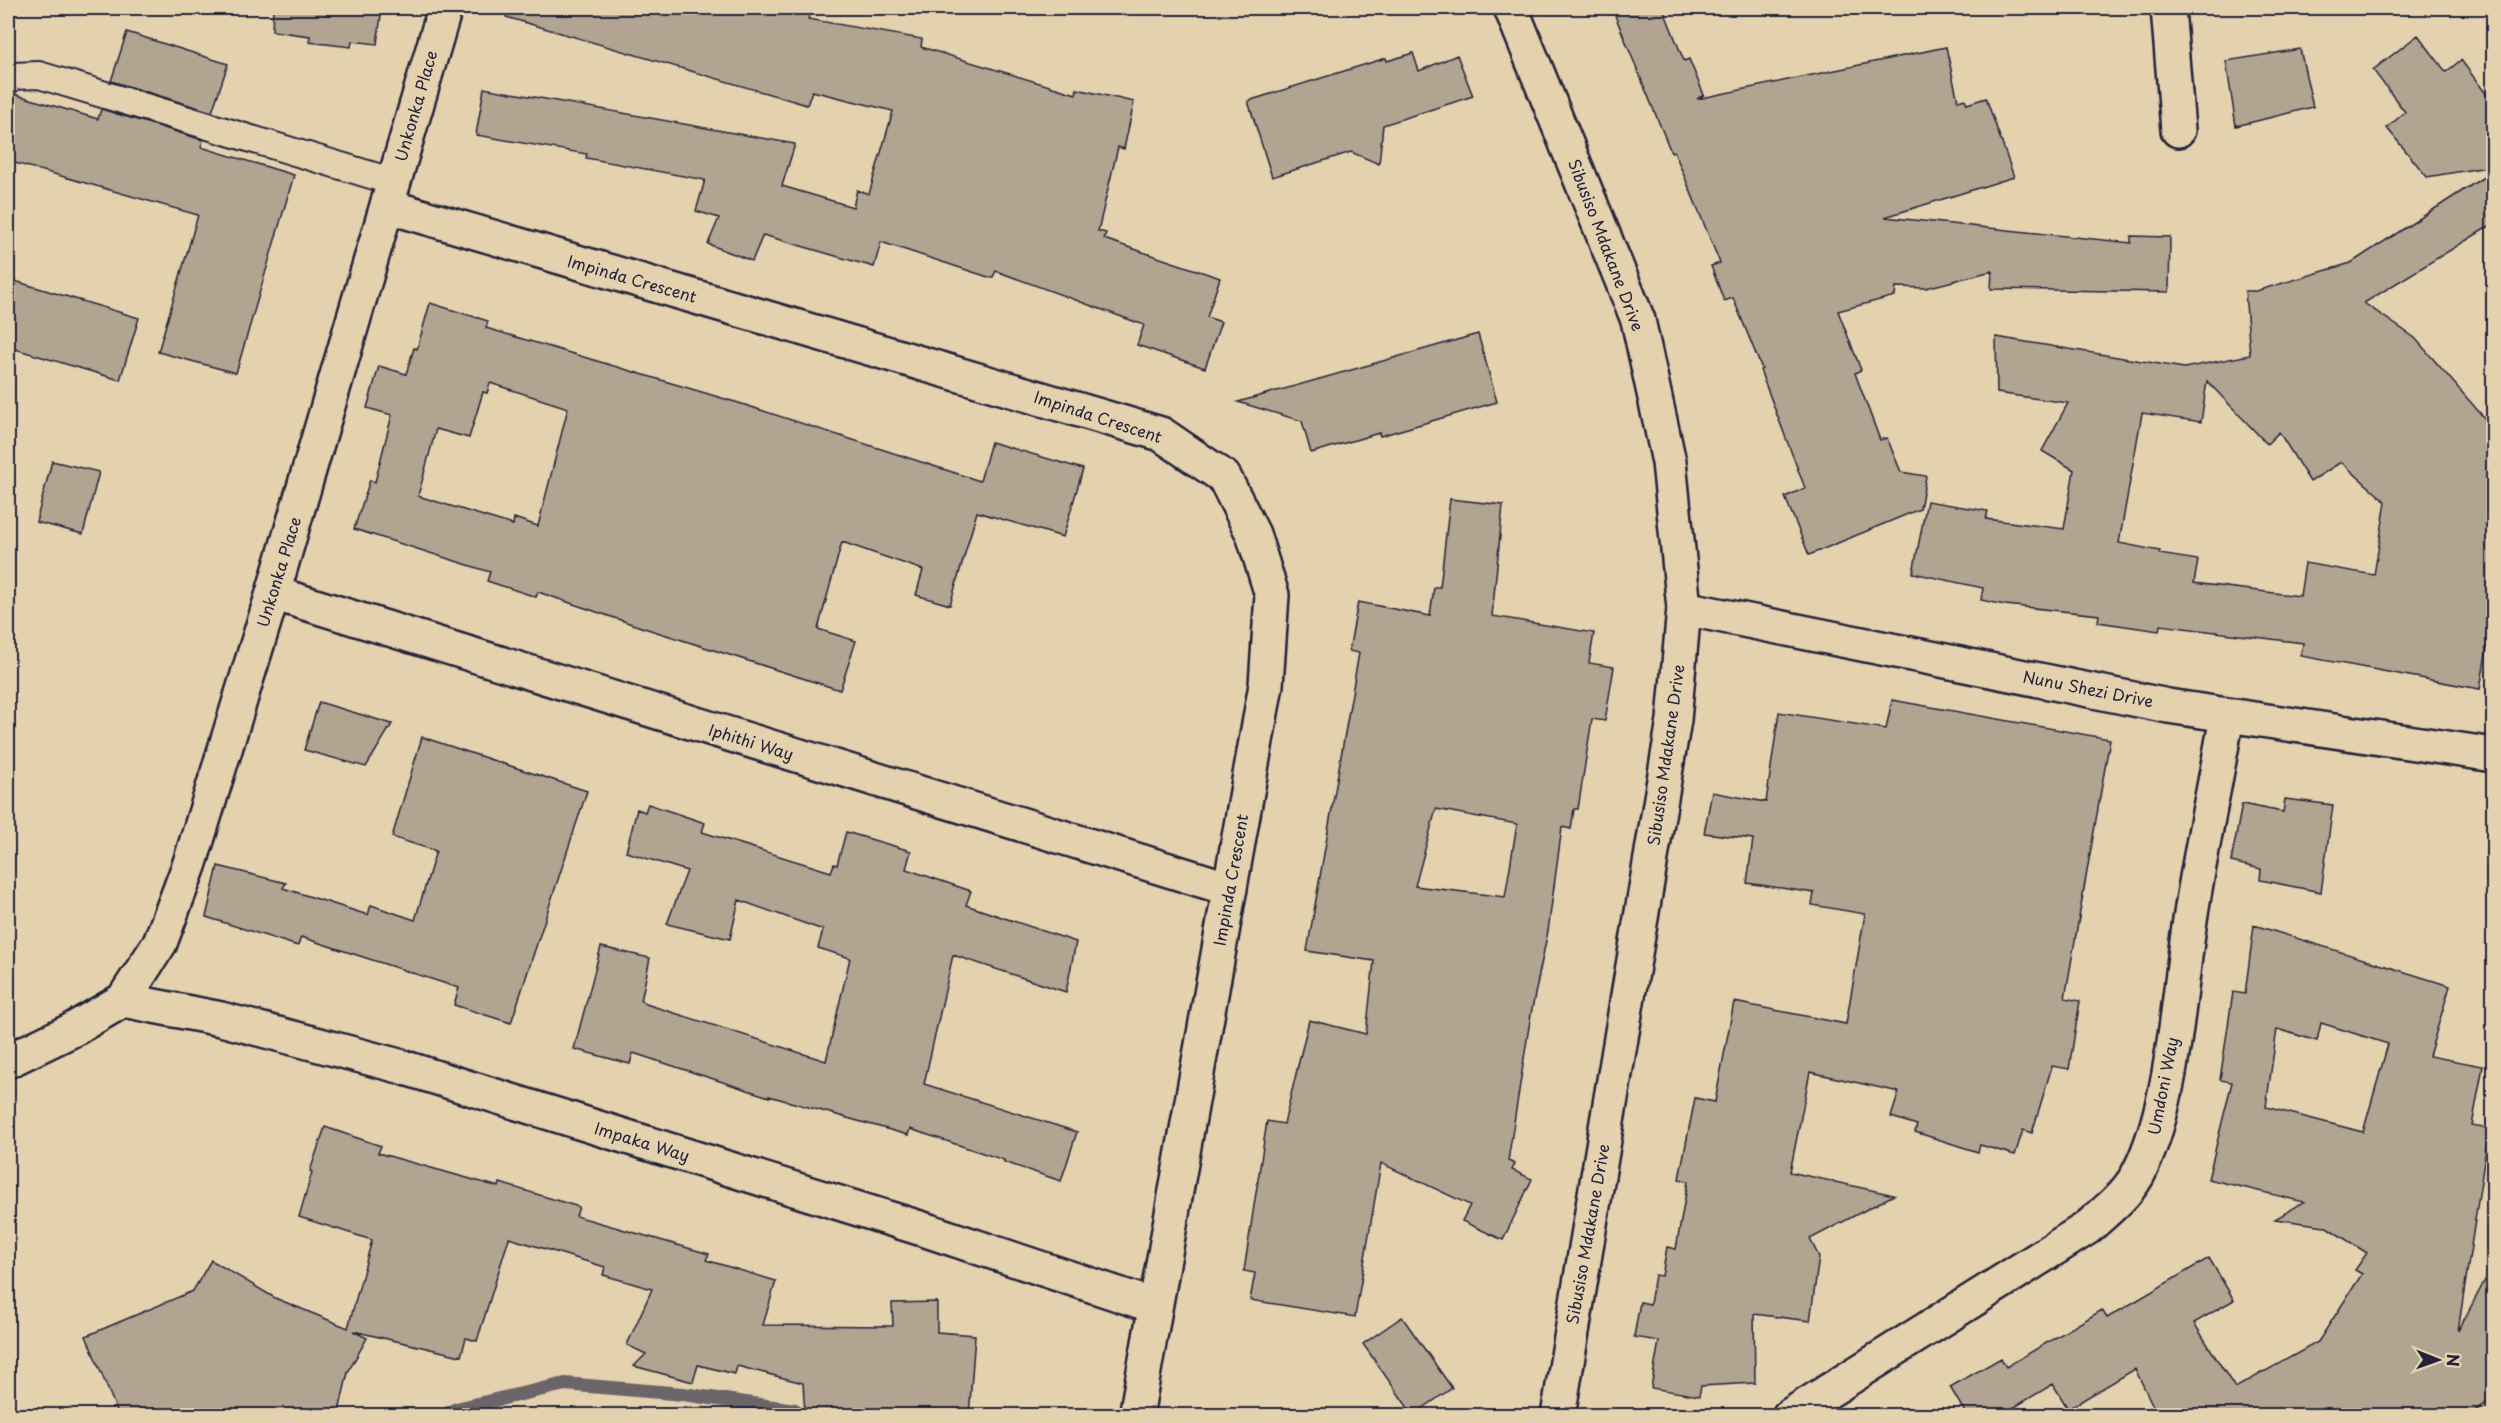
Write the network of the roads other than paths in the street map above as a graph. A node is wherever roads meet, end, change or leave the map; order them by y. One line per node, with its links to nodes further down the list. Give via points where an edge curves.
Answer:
1 (445, 8): 6 (street, Unkonka Place)
2 (1511, 8): 8 (street, Sibusiso Mdakane Drive, via 1638,320 1669,462)
3 (2168, 8): 5 (street)
4 (8, 81): 6 (lane, via 12,76 39,75)
5 (2178, 130)
6 (390, 194): 7 (street, Unkonka Place); 11 (street, Impinda Crescent, via 1161,434 1224,477 1253,534 1272,595 1266,685)
7 (273, 593): 11 (street, Iphithi Way); 12 (street, Unkonka Place, via 190,863 160,944)
8 (1684, 608): 9 (street, Nunu Shezi Drive); 16 (street, Sibusiso Mdakane Drive, via 1674,720)
9 (2228, 716): 10 (street, Nunu Shezi Drive); 17 (street, Umdoni Way, via 2189,924 2169,1068 2157,1129 2141,1170 2120,1199 2087,1228)
10 (2493, 755)
11 (1230, 890): 14 (street, Impinda Crescent)
12 (123, 1000): 13 (street, Unkonka Place); 14 (street, Impaka Way, via 221,1019 399,1066)
13 (8, 1061)
14 (1154, 1306): 15 (street, Impinda Crescent)
15 (1136, 1416)
16 (1558, 1416)
17 (1789, 1416)

